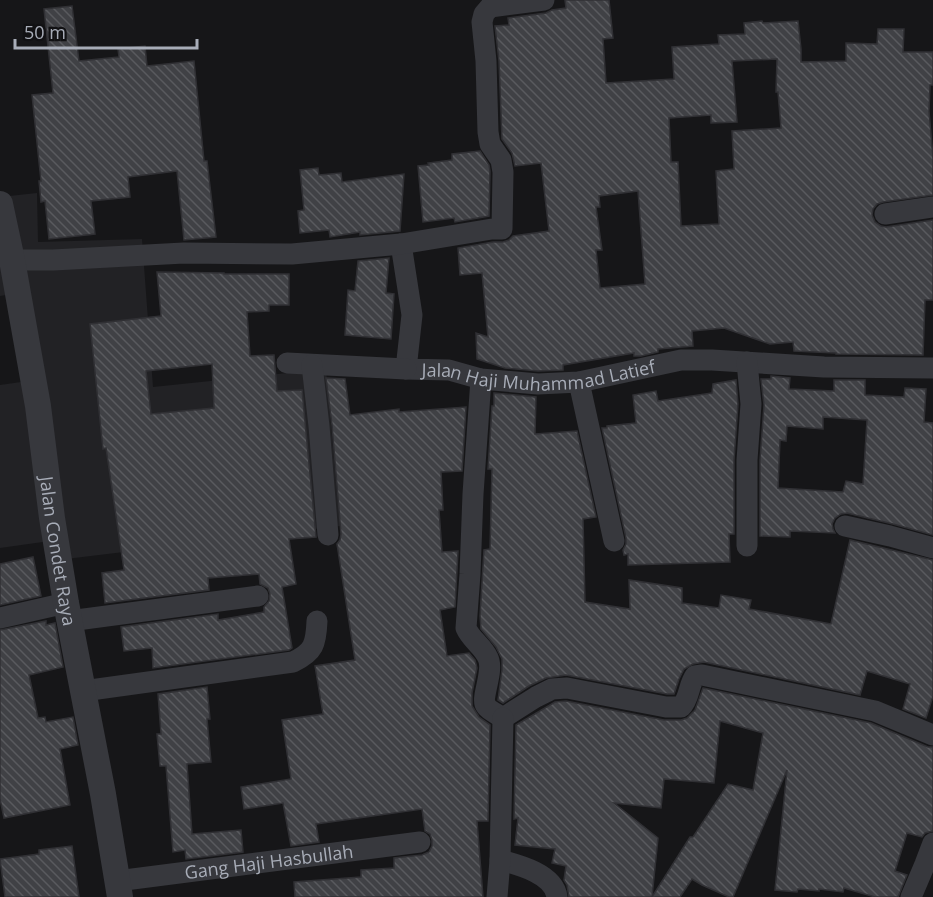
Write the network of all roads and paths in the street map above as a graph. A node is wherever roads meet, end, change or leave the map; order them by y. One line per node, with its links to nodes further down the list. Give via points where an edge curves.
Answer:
1 (544, 0): 5 (street, via 490,7 482,22 488,132 503,172 502,229)
2 (933, 207): 4 (street)
3 (1, 213): 6 (street, Jalan Condet Raya)
4 (885, 214)
5 (401, 244): 6 (street, via 292,254 184,253); 11 (street, Jalan Haji Muhammad Latief, via 412,315)
6 (12, 260): 20 (street, Jalan Condet Raya)
7 (747, 362): 10 (street, Jalan Haji Muhammad Latief); 13 (street, Jalan Haji Muhammad Latief, via 681,360); 17 (street, via 751,404)
8 (287, 363): 9 (street)
9 (312, 364): 11 (street); 15 (street)
10 (933, 368)
11 (406, 369): 12 (street, Jalan Haji Muhammad Latief, via 449,370)
12 (482, 379): 13 (street, Jalan Haji Muhammad Latief, via 538,384); 24 (street, via 466,627 488,656 484,702)
13 (579, 382): 16 (street)
14 (845, 526): 18 (street)
15 (328, 535)
16 (614, 541)
17 (747, 546)
18 (933, 548)
19 (258, 596): 20 (street)
20 (68, 612): 21 (street); 23 (street, Jalan Condet Raya)
21 (0, 618)
22 (316, 621): 23 (street, via 313,647 306,656 292,662)
23 (83, 691): 29 (street, Jalan Condet Raya)
24 (503, 718): 25 (street, via 552,689 567,688 681,707 695,676 702,675 874,711); 28 (street)
25 (933, 735)
26 (420, 842): 29 (street, Gang Haji Hasbullah)
27 (933, 843): 32 (street)
28 (500, 860): 30 (street); 31 (street, via 533,870 547,879)
29 (119, 889)
30 (497, 897)
31 (557, 897)
32 (911, 897)

